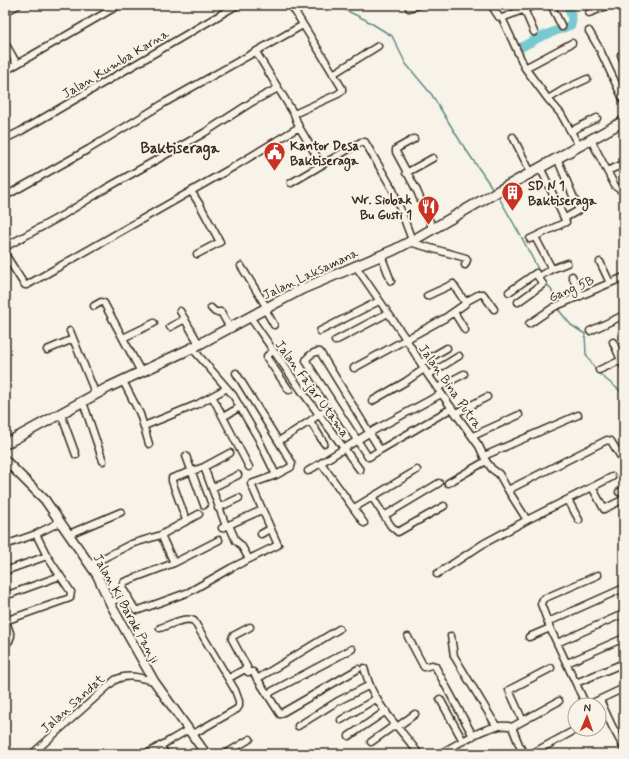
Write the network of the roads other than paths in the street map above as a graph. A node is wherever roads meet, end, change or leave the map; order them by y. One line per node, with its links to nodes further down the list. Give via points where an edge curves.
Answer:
1 (18, 5): 13 (street)
2 (119, 5): 26 (street)
3 (237, 5): 10 (street, Jalan Kumba Karna)
4 (291, 5): 16 (street)
5 (418, 5): 11 (street)
6 (491, 5): 15 (street)
7 (535, 5): 12 (street)
8 (551, 5): 17 (street)
9 (610, 5): 14 (street)
10 (229, 7): 40 (street, Jalan Kumba Karna)
11 (409, 8)
12 (524, 10): 15 (street); 19 (street)
13 (5, 12)
14 (589, 13)
15 (502, 18): 27 (street)
16 (303, 25): 23 (street); 29 (street)
17 (562, 26)
18 (589, 31): 33 (street)
19 (534, 32)
20 (5, 43): 26 (street)
21 (572, 43): 27 (street)
22 (378, 46): 29 (street)
23 (256, 52): 31 (street); 55 (street, via 32,182)
24 (624, 53): 25 (street, via 621,55)
25 (624, 62)
26 (17, 64): 28 (street)
27 (526, 68): 32 (street)
28 (5, 71)
29 (334, 74): 34 (street, via 342,90)
30 (587, 79): 32 (street)
31 (278, 88): 34 (street); 59 (street)
32 (548, 99): 38 (street, via 561,114)
33 (624, 101)
34 (294, 114): 37 (street)
35 (597, 118): 38 (street)
36 (624, 121): 42 (main road, Jalan Laksamana)
37 (299, 127): 47 (street); 54 (street)
38 (570, 131): 43 (street)
39 (513, 137): 51 (street)
40 (5, 139)
41 (414, 139): 50 (street, via 396,151)
42 (591, 140): 43 (main road, Jalan Laksamana); 49 (street)
43 (579, 146): 45 (main road, Jalan Laksamana)
44 (433, 158): 50 (street)
45 (557, 158): 48 (main road, Jalan Laksamana); 56 (street, via 579,210)
46 (624, 164): 49 (street)
47 (322, 165): 52 (street); 58 (street, via 361,142 366,143 393,190)
48 (540, 167): 51 (main road, Jalan Laksamana); 56 (street)
49 (607, 171): 53 (street, via 616,188)
50 (406, 173): 57 (street, via 417,191)
51 (531, 173): 57 (main road, Jalan Laksamana)
52 (291, 183)
53 (624, 187)
54 (191, 191): 60 (street, via 27,285); 61 (street, via 220,242)
55 (5, 194)
56 (565, 218): 68 (street, via 566,223 533,238)
57 (433, 229): 58 (main road, Jalan Laksamana)
58 (411, 241): 62 (main road, Jalan Laksamana); 66 (street, via 466,258)
59 (5, 247)
60 (5, 254)
61 (197, 254)
62 (381, 255): 65 (main road, Jalan Laksamana); 72 (street)
63 (567, 262): 68 (street)
64 (600, 262): 73 (street)
65 (355, 265): 77 (street, Jalan Bina Putra); 82 (main road, Jalan Laksamana)
66 (465, 265)
67 (242, 266): 82 (street)
68 (552, 269): 70 (street)
69 (572, 276): 76 (street)
70 (538, 277): 74 (street, via 536,273); 79 (street, via 543,284)
71 (624, 277): 73 (street, Gang 5B)
72 (391, 281)
73 (610, 283): 76 (street, Gang 5B)
74 (509, 292)
75 (427, 296): 78 (street, via 453,284)
76 (581, 296): 91 (street, Gang 5B, via 556,306)
77 (379, 301): 86 (street, Jalan Bina Putra); 97 (street)
78 (465, 302): 83 (street, via 483,294); 85 (street)
79 (518, 302)
80 (94, 306): 99 (street, via 104,303)
81 (211, 308): 94 (street, via 215,312 221,312)
82 (266, 309): 88 (main road, Jalan Laksamana); 92 (street)
83 (494, 309)
84 (180, 311): 89 (street)
85 (454, 312): 95 (street); 101 (street)
86 (388, 313): 101 (street, Jalan Bina Putra); 102 (street)
87 (624, 315): 98 (street)
88 (250, 317): 94 (main road, Jalan Laksamana); 107 (street, Jalan Fajar Utama)
89 (185, 319): 93 (street); 104 (street)
90 (154, 323): 99 (street)
91 (529, 324)
92 (274, 325)
93 (170, 327)
94 (230, 328): 104 (main road, Jalan Laksamana)
95 (465, 330)
96 (70, 331): 100 (street)
97 (320, 331)
98 (590, 331)
99 (123, 338): 114 (street)
100 (73, 339): 106 (street); 123 (street)
101 (406, 339): 110 (street, Jalan Bina Putra); 111 (street)
102 (335, 341)
103 (613, 342): 109 (street)
104 (196, 346): 114 (main road, Jalan Laksamana); 119 (street)
105 (447, 348): 110 (street)
106 (47, 350)
107 (273, 351): 121 (street, via 267,358); 132 (street, Jalan Fajar Utama)
108 (459, 356): 117 (street)
109 (623, 362): 113 (street)
110 (421, 363): 112 (street, Jalan Bina Putra)
111 (354, 368)
112 (424, 369): 117 (street, Jalan Bina Putra); 126 (street)
113 (599, 370)
114 (141, 372): 118 (main road, Jalan Laksamana)
115 (236, 373): 141 (street)
116 (464, 374): 120 (street)
117 (428, 375): 120 (street, Jalan Bina Putra)
118 (123, 381): 123 (main road, Jalan Laksamana); 137 (street)
119 (227, 388): 124 (street); 129 (street)
120 (437, 388): 122 (street, Jalan Bina Putra)
121 (289, 390)
122 (441, 394): 130 (street, Jalan Bina Putra); 138 (street)
123 (96, 395): 127 (main road, Jalan Laksamana)
124 (212, 396): 135 (street); 137 (street)
125 (487, 397): 130 (street)
126 (372, 401)
127 (83, 402): 131 (main road, Jalan Laksamana); 152 (street)
128 (333, 404): 132 (street); 138 (street, via 306,361 308,356 317,352 320,352); 140 (street)
129 (240, 407): 135 (street); 162 (street)
130 (454, 411): 139 (street, Jalan Bina Putra); 146 (street)
131 (61, 414): 143 (main road, Jalan Laksamana); 148 (street)
132 (318, 414): 136 (street); 145 (street, Jalan Fajar Utama)
133 (519, 415): 139 (street)
134 (578, 415): 150 (street)
135 (223, 417): 156 (street)
136 (310, 421): 141 (street); 142 (street)
137 (144, 426): 144 (street)
138 (369, 433): 140 (street); 146 (street)
139 (473, 436): 150 (street, Jalan Bina Putra)
140 (357, 440): 145 (street); 146 (street, via 368,457)
141 (279, 441): 162 (street, via 292,465)
142 (324, 443)
143 (5, 444)
144 (149, 444)
145 (344, 450): 154 (street); 158 (street, Jalan Fajar Utama)
146 (380, 450)
147 (230, 453): 155 (street)
148 (76, 455)
149 (186, 456): 157 (street)
150 (485, 458): 165 (street); 168 (street, Jalan Bina Putra, via 499,474)
151 (5, 460): 184 (street, Jalan Ki Barak Panji, via 45,500)
152 (104, 461)
153 (624, 462): 168 (street, via 612,441 607,440)
154 (321, 463): 160 (street); 176 (street)
155 (204, 467): 157 (street); 167 (street)
156 (249, 467)
157 (192, 470): 173 (street); 181 (street, via 171,479)
158 (360, 470)
159 (417, 470): 169 (street)
160 (308, 471)
161 (238, 475): 167 (street)
162 (276, 475): 177 (street, via 251,484)
163 (612, 477): 166 (street)
164 (439, 483): 180 (street)
165 (448, 483)
166 (592, 487): 171 (street); 172 (street, via 604,508)
167 (212, 488): 175 (street)
168 (508, 490): 182 (street, Jalan Bina Putra)
169 (372, 497): 176 (street); 180 (street)
170 (239, 498): 175 (street)
171 (568, 500): 182 (street); 183 (street)
172 (622, 500)
173 (204, 505)
174 (444, 506): 180 (street, via 400,532 396,532)
175 (218, 508): 186 (street)
176 (354, 508): 185 (street)
177 (262, 510): 186 (street); 187 (street)
178 (121, 512): 189 (street)
179 (199, 514): 181 (street)
180 (384, 516)
181 (186, 520): 191 (street)
182 (527, 520): 199 (street, via 483,544)
183 (579, 520)
184 (60, 522): 188 (street); 189 (street, Jalan Ki Barak Panji)
185 (364, 523)
186 (226, 526): 195 (street)
187 (270, 529): 190 (street); 195 (street, via 278,545)
188 (36, 534): 193 (street); 194 (street)
189 (68, 534): 197 (street, Jalan Ki Barak Panji)
190 (260, 534)
191 (161, 535): 196 (street); 197 (street, via 131,544)
192 (219, 540): 196 (street)
193 (5, 545)
194 (47, 556): 198 (street); 201 (street)
195 (249, 559): 204 (street, via 189,592 139,610 134,608)
196 (174, 563): 204 (street, via 124,582 122,586)
197 (90, 565): 205 (street, Jalan Ki Barak Panji)
198 (5, 571)
199 (437, 574)
200 (598, 575): 208 (street, via 543,599 541,604)
201 (60, 576): 203 (street); 207 (street, via 71,592 70,598)
202 (624, 588): 208 (street)
203 (5, 596)
204 (128, 596): 205 (street)
205 (110, 602): 227 (street, Jalan Ki Barak Panji)
206 (623, 614): 217 (street)
207 (5, 620): 216 (street, via 11,636)
208 (549, 625): 214 (street); 217 (street)
209 (250, 627): 223 (street, via 232,638)
210 (160, 628): 225 (street, via 184,620 194,621)
211 (339, 629): 226 (street)
212 (408, 636): 249 (street, via 424,667 435,666)
213 (451, 636): 244 (street, via 454,656)
214 (528, 637)
215 (624, 638): 219 (street)
216 (5, 643)
217 (557, 643): 219 (street)
218 (352, 649): 231 (street)
219 (567, 663): 228 (street)
220 (624, 663): 228 (street)
221 (364, 668): 229 (street)
222 (551, 668): 241 (street, via 509,690)
223 (246, 669): 225 (street); 226 (street, via 253,672)
224 (358, 670): 231 (street, via 280,714)
225 (229, 678): 246 (street, via 239,701 237,709)
226 (257, 679): 231 (street)
227 (154, 682): 246 (street, Jalan Ki Barak Panji); 255 (street, Jalan Sandat, via 129,676 115,680)
228 (576, 683): 232 (street)
229 (370, 686): 234 (street); 242 (street)
230 (624, 688): 233 (street)
231 (267, 694)
232 (583, 697)
233 (606, 697)
234 (376, 698): 237 (street); 240 (street)
235 (440, 698): 251 (street)
236 (559, 701): 241 (street)
237 (386, 711): 243 (street); 248 (street)
238 (415, 714): 243 (street)
239 (607, 715): 254 (street)
240 (341, 720)
241 (523, 721): 245 (street)
242 (298, 726)
243 (396, 726): 252 (street); 260 (street)
244 (497, 727): 245 (street); 249 (street)
245 (512, 727): 262 (street, via 520,747)
246 (191, 731): 253 (street); 258 (street, Jalan Ki Barak Panji)
247 (567, 734): 263 (street)
248 (349, 736)
249 (473, 736): 251 (street)
250 (250, 739): 259 (street)
251 (463, 741): 261 (street)
252 (371, 742)
253 (160, 746): 256 (street); 257 (street)
254 (624, 748)
255 (32, 754)
256 (147, 754)
257 (166, 754)
258 (206, 754)
259 (225, 754)
260 (418, 754)
261 (439, 754)
262 (526, 754)
263 (531, 754)

